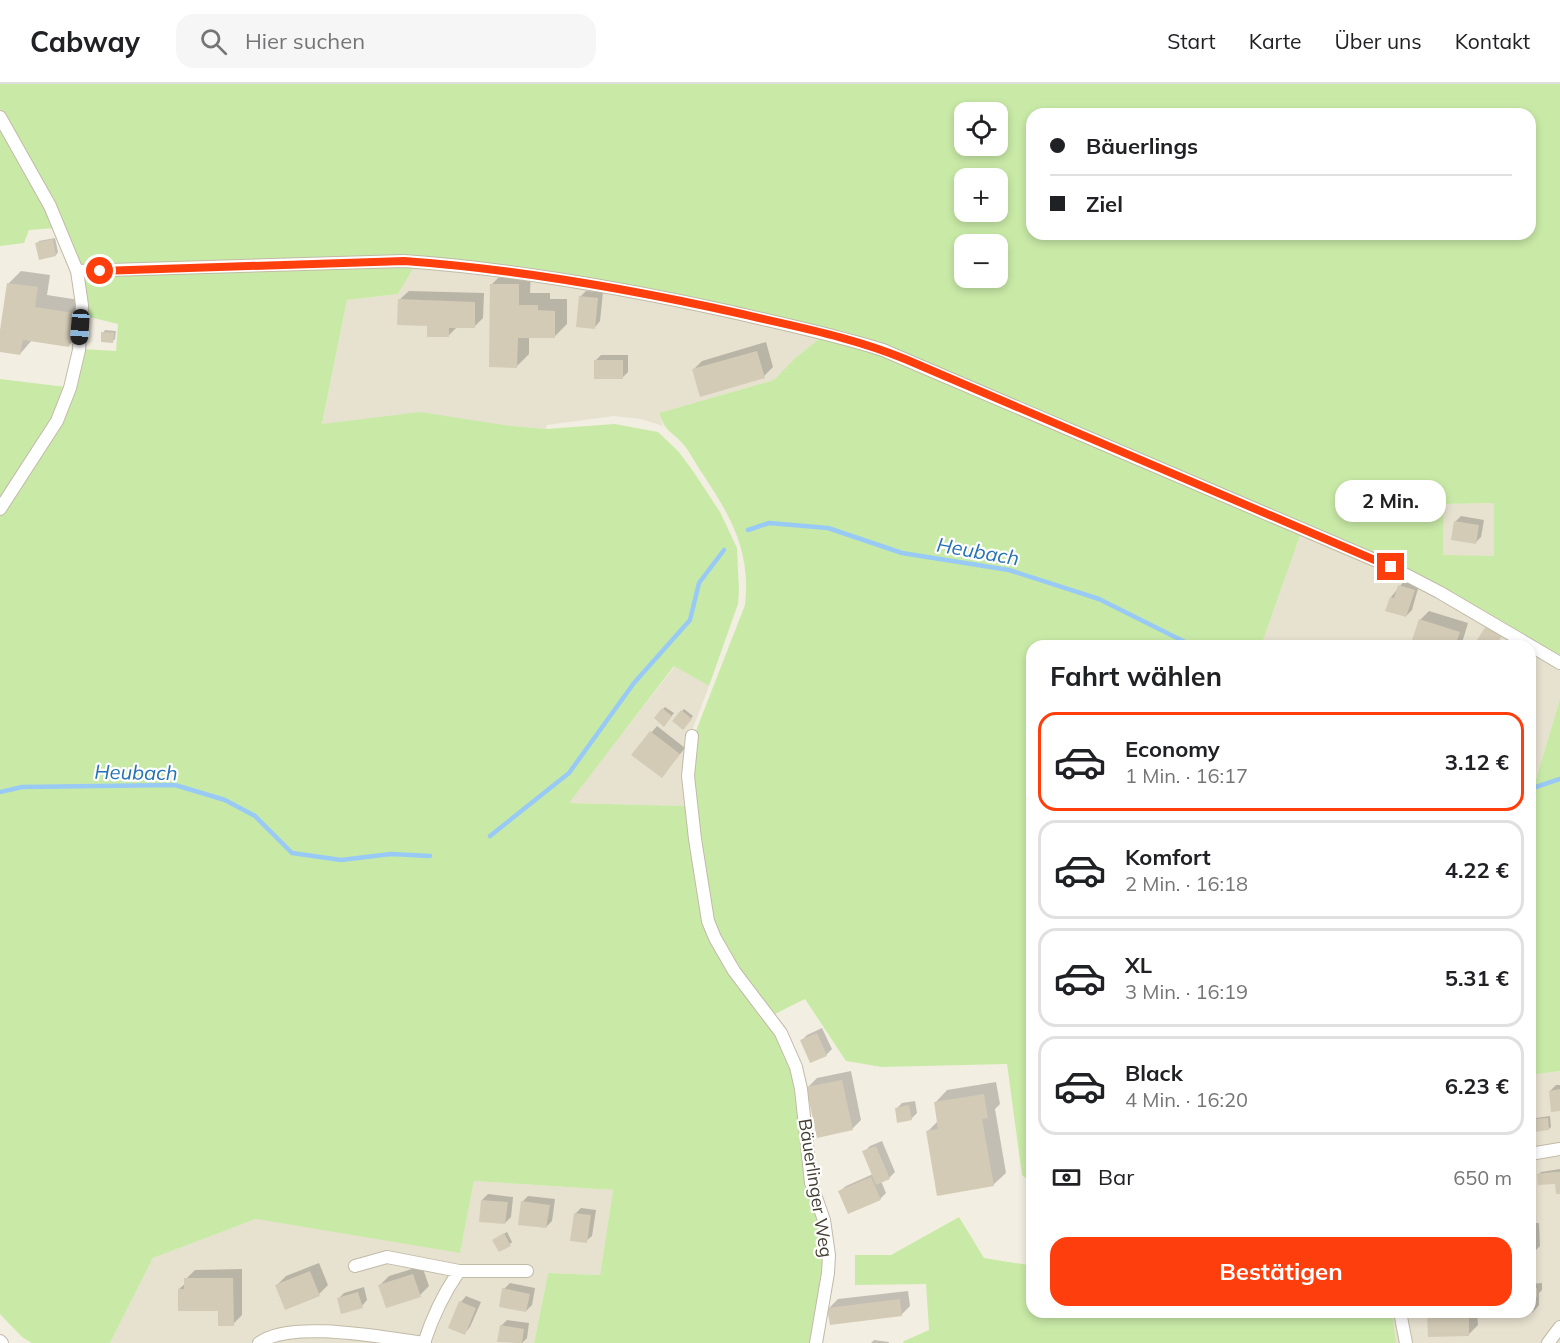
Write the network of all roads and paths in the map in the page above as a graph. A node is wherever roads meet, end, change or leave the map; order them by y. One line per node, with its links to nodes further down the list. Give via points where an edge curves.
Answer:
1 (0, 117): 2 (street, via 50,206)
2 (77, 271): 3 (street, via 82,305 79,350 70,388 57,421); 4 (street, via 404,261 444,264 643,292 844,338 883,350 1391,567)
3 (0, 509)
4 (1521, 640)
5 (1536, 649): 6 (street)
6 (1560, 663)
7 (692, 736): 17 (street, Bäuerlinger Weg, via 688,776 708,921 734,971 781,1033 801,1089 811,1183 824,1220 829,1255)
8 (1560, 1149): 9 (street)
9 (1536, 1153)
10 (355, 1266): 11 (street, via 387,1257)
11 (459, 1271): 12 (street); 16 (street)
12 (527, 1271)
13 (1401, 1318): 18 (street)
14 (1560, 1327): 19 (street)
15 (259, 1343): 16 (street, via 280,1333 310,1330)
16 (424, 1343)
17 (816, 1343)
18 (1406, 1343)
19 (1548, 1343)

